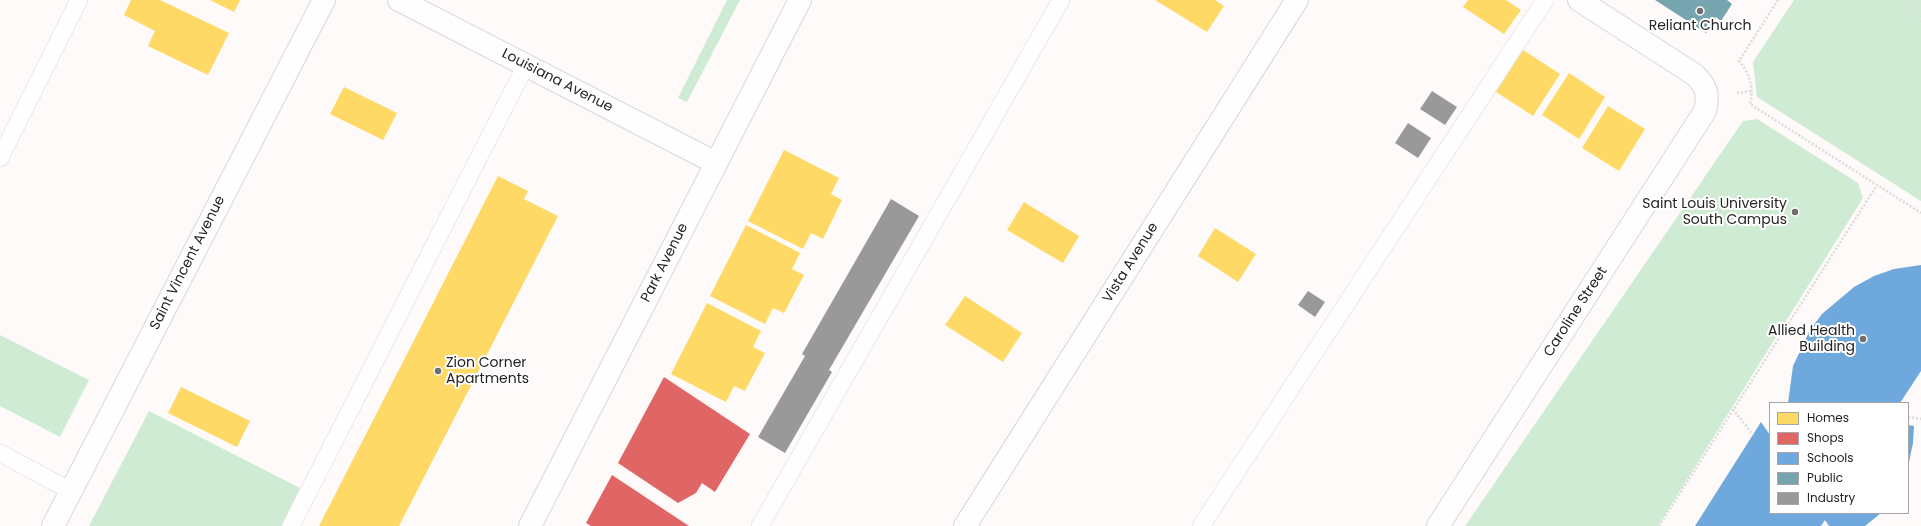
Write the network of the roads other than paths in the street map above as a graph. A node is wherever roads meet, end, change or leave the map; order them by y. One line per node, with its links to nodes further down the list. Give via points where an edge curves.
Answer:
1 (79, 0): 10 (lane)
2 (324, 0): 13 (street, Saint Vincent Avenue)
3 (399, 0): 9 (street, Louisiana Avenue)
4 (800, 0): 11 (street, Park Avenue)
5 (1061, 0): 17 (lane)
6 (1297, 0): 18 (street, Vista Avenue)
7 (1545, 0): 19 (lane)
8 (1579, 0): 20 (street, Caroline Street, via 1695,75 1703,83 1708,96 1705,111)
9 (526, 65): 11 (street, Louisiana Avenue); 15 (lane)
10 (0, 158)
11 (716, 163): 16 (street, Park Avenue)
12 (0, 453): 13 (lane)
13 (71, 491): 14 (street, Saint Vincent Avenue)
14 (53, 526)
15 (291, 526)
16 (530, 526)
17 (760, 526)
18 (965, 526)
19 (1200, 526)
20 (1438, 526)

